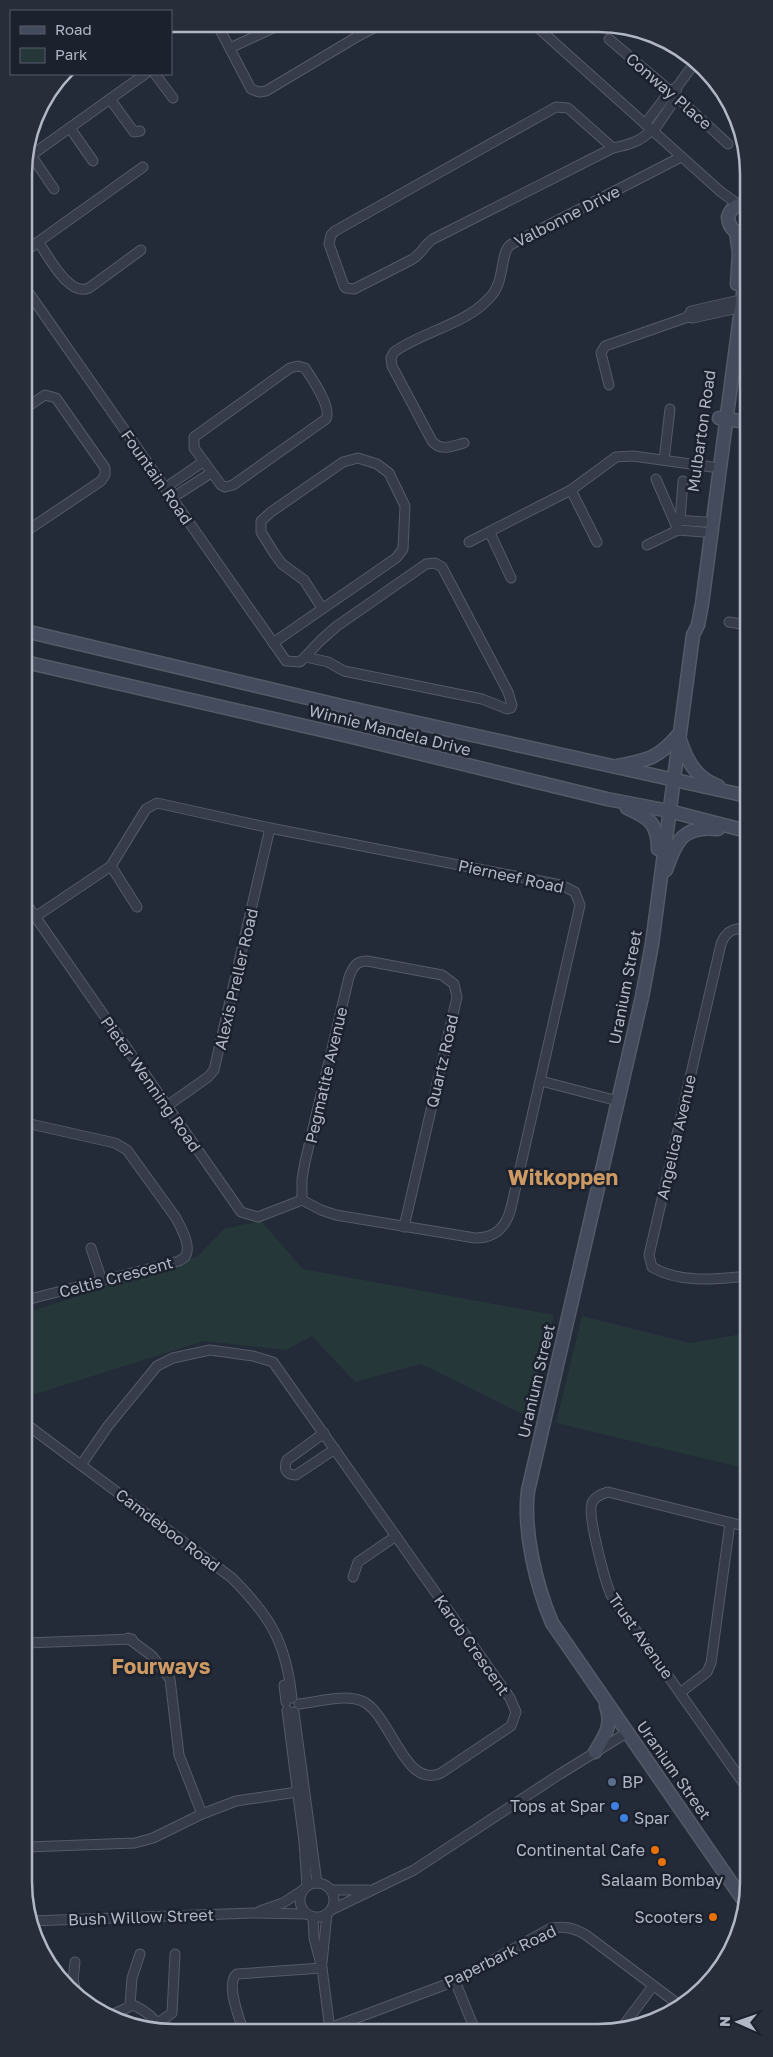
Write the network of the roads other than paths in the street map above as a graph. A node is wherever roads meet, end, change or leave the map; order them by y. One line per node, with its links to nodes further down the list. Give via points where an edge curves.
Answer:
1 (221, 32): 8 (street)
2 (264, 32): 8 (street)
3 (358, 32): 6 (street)
4 (366, 32): 6 (street)
5 (543, 32): 16 (street)
6 (360, 35): 8 (street, via 266,92 250,89)
7 (609, 39): 12 (street, Conway Place)
8 (230, 48)
9 (691, 67): 12 (street)
10 (144, 75): 14 (street)
11 (157, 75): 13 (street)
12 (674, 91): 16 (street); 18 (street, Conway Place)
13 (173, 98)
14 (110, 99): 15 (street); 17 (street, via 134,132)
15 (70, 128): 20 (street); 22 (street)
16 (650, 129): 19 (street, via 644,137 631,144); 21 (street)
17 (140, 131)
18 (728, 144)
19 (613, 148): 19 (street, via 428,242 411,260 354,289 344,286 328,244 335,231 556,107 568,108)
20 (35, 152)
21 (681, 157): 26 (street); 42 (street, Valbonne Drive, via 510,245 505,253 501,280 481,307 392,355 392,366 436,446 444,448)
22 (93, 161)
23 (33, 163): 25 (street)
24 (142, 167): 31 (street)
25 (54, 188)
26 (721, 192): 27 (street); 29 (street, Mulbarton Road)
27 (740, 202)
28 (740, 205): 29 (street, via 734,207)
29 (728, 217): 30 (street, Mulbarton Road, via 729,223)
30 (740, 232)
31 (38, 243): 33 (street); 34 (street, via 68,284 81,290 89,288)
32 (740, 243): 36 (street, Mulbarton Road)
33 (33, 246)
34 (141, 250)
35 (33, 299): 49 (street, Fountain Road)
36 (738, 310): 37 (street, via 688,317 605,346 601,353); 40 (street, Mulbarton Road)
37 (609, 385)
38 (33, 403): 53 (street, via 45,395 56,398 106,472 101,481)
39 (670, 409): 43 (street)
40 (723, 419): 41 (street); 45 (street, Mulbarton Road); 65 (street, Mulbarton Road, via 702,604)
41 (740, 421)
42 (464, 443)
43 (664, 460): 45 (street); 50 (street, via 616,457)
44 (203, 462): 46 (street); 46 (street, via 193,444 198,433 290,368 305,368 327,408 326,419 233,485 221,485); 49 (street)
45 (712, 467): 54 (street, Mulbarton Road)
46 (211, 473): 51 (street)
47 (656, 479): 52 (street)
48 (683, 481): 52 (street)
49 (165, 488): 51 (street, Fountain Road)
50 (571, 490): 56 (street); 58 (street)
51 (172, 498): 66 (street, Fountain Road)
52 (677, 520): 54 (street); 55 (street)
53 (33, 527)
54 (704, 527): 55 (street); 65 (street, Mulbarton Road, via 692,619)
55 (678, 530): 59 (street)
56 (490, 533): 57 (street); 60 (street)
57 (470, 542)
58 (597, 542)
59 (647, 545)
60 (511, 578)
61 (322, 608): 61 (street, via 396,558 402,549 405,506 397,485 377,464 358,458 343,462 261,521 260,532 274,553 282,564 304,580); 66 (street)
62 (729, 622): 63 (street)
63 (740, 624)
64 (33, 633): 70 (street, Winnie Mandela Drive)
65 (693, 635): 69 (street, Mulbarton Road)
66 (273, 643): 67 (street, Fountain Road, via 286,661 295,663)
67 (306, 657): 67 (street, via 338,626 426,564 435,563 442,567 512,705 507,709 482,699 344,671 328,662)
68 (33, 665): 74 (street, Winnie Mandela Drive, via 348,736)
69 (679, 736): 70 (street, via 655,756); 71 (street, Mulbarton Road); 72 (street, via 687,760 700,775 712,784)
70 (612, 767): 71 (street, Winnie Mandela Drive)
71 (673, 780): 73 (street, Winnie Mandela Drive); 75 (street, Mulbarton Road)
72 (740, 794)
73 (740, 794)
74 (607, 799): 75 (street, Winnie Mandela Drive); 80 (street, via 645,816 655,827)
75 (669, 811): 77 (street, Winnie Mandela Drive); 80 (street, Uranium Street)
76 (270, 828): 79 (street, Pierneef Road, via 157,803 146,809); 87 (street, Pierneef Road, via 561,885 575,892 580,905); 89 (street, Alexis Preller Road, via 214,1070)
77 (740, 829)
78 (740, 830): 81 (street, via 713,828 687,832 672,854)
79 (112, 866): 82 (street); 84 (street, Pierneef Road)
80 (658, 887): 81 (street, Uranium Street)
81 (656, 902): 88 (street, Uranium Street, via 644,988)
82 (137, 907)
83 (33, 913): 84 (street, Pieter Wenning Road)
84 (35, 917): 89 (street, Pieter Wenning Road)
85 (740, 929): 94 (street, Angelica Avenue, via 728,932 721,944 648,1255 652,1267 682,1278)
86 (367, 961): 91 (street, Pegmatite Avenue, via 354,965 349,977 305,1162); 92 (street, Quartz Road, via 442,975 454,984 457,991)
87 (541, 1081): 88 (street); 92 (street, Pierneef Road, via 510,1213 504,1226 492,1236 476,1238)
88 (618, 1101): 107 (street, Uranium Street, via 527,1498 527,1526 546,1609 557,1632)
89 (166, 1106): 91 (street, Pieter Wenning Road, via 241,1212 258,1216)
90 (32, 1125): 95 (street, Celtis Crescent, via 122,1146 182,1229 188,1249 182,1259)
91 (302, 1200): 92 (street, Pierneef Road, via 327,1213)
92 (404, 1227)
93 (91, 1248): 95 (street)
94 (740, 1278)
95 (102, 1281): 96 (street, Celtis Crescent)
96 (32, 1298)
97 (32, 1429): 100 (street, Camdeboo Road)
98 (324, 1433): 99 (street, Karob Crescent); 99 (street, via 287,1460 286,1472 296,1475); 100 (street, Karob Crescent, via 273,1362 235,1353 203,1351 173,1358 157,1366)
99 (335, 1449): 103 (street, Karob Crescent)
100 (81, 1465): 108 (street, Camdeboo Road, via 232,1578 255,1601 281,1646 283,1672)
101 (730, 1523): 102 (street, Trust Avenue); 106 (street, via 711,1663 707,1672); 106 (street, Trust Avenue, via 608,1492 592,1502 602,1571 609,1590)
102 (740, 1525)
103 (396, 1536): 104 (street, via 358,1562); 108 (street, Karob Crescent, via 510,1698 516,1712 514,1722 441,1773 430,1776 415,1771 366,1703 344,1698)
104 (353, 1577)
105 (32, 1643): 113 (street, via 128,1638 152,1656 170,1679 180,1755)
106 (680, 1693): 111 (street, Trust Avenue)
107 (603, 1699): 109 (street, Uranium Street); 110 (street, via 609,1728)
108 (292, 1705): 112 (street, Camdeboo Road)
109 (628, 1732): 110 (street); 119 (street, Uranium Street)
110 (595, 1752): 118 (street, via 414,1870)
111 (740, 1778)
112 (301, 1792): 113 (street, via 236,1801); 115 (street, Camdeboo Road); 116 (street, Camdeboo Road)
113 (202, 1814): 114 (street, via 153,1838 135,1843)
114 (32, 1847)
115 (317, 1883): 116 (street); 117 (street)
116 (305, 1888): 121 (street, Bush Willow Street, via 284,1903); 122 (street, via 300,1900 303,1910)
117 (331, 1890): 118 (street); 120 (street, via 335,1900)
118 (370, 1890): 120 (street)
119 (740, 1895)
120 (329, 1912): 122 (street, via 321,1917); 127 (street)
121 (252, 1913): 122 (street, Bush Willow Street); 123 (street, Bush Willow Street)
122 (310, 1915): 127 (street)
123 (38, 1921)
124 (140, 1954): 132 (street, via 132,1978)
125 (175, 1954): 136 (street, via 172,2013)
126 (75, 1962): 128 (street)
127 (322, 1967): 137 (street, via 234,1976 231,1987); 138 (street)
128 (73, 1980)
129 (455, 1981): 130 (street, Paperbark Road, via 552,1928 564,1926 586,1935); 139 (street, Paperbark Road); 140 (street)
130 (654, 1986): 131 (street, Paperbark Road); 134 (street)
131 (676, 2002)
132 (130, 2005): 133 (street); 135 (street, via 141,2009)
133 (116, 2012)
134 (626, 2022)
135 (156, 2023)
136 (161, 2024)
137 (241, 2024)
138 (329, 2024)
139 (343, 2024)
140 (473, 2024)

